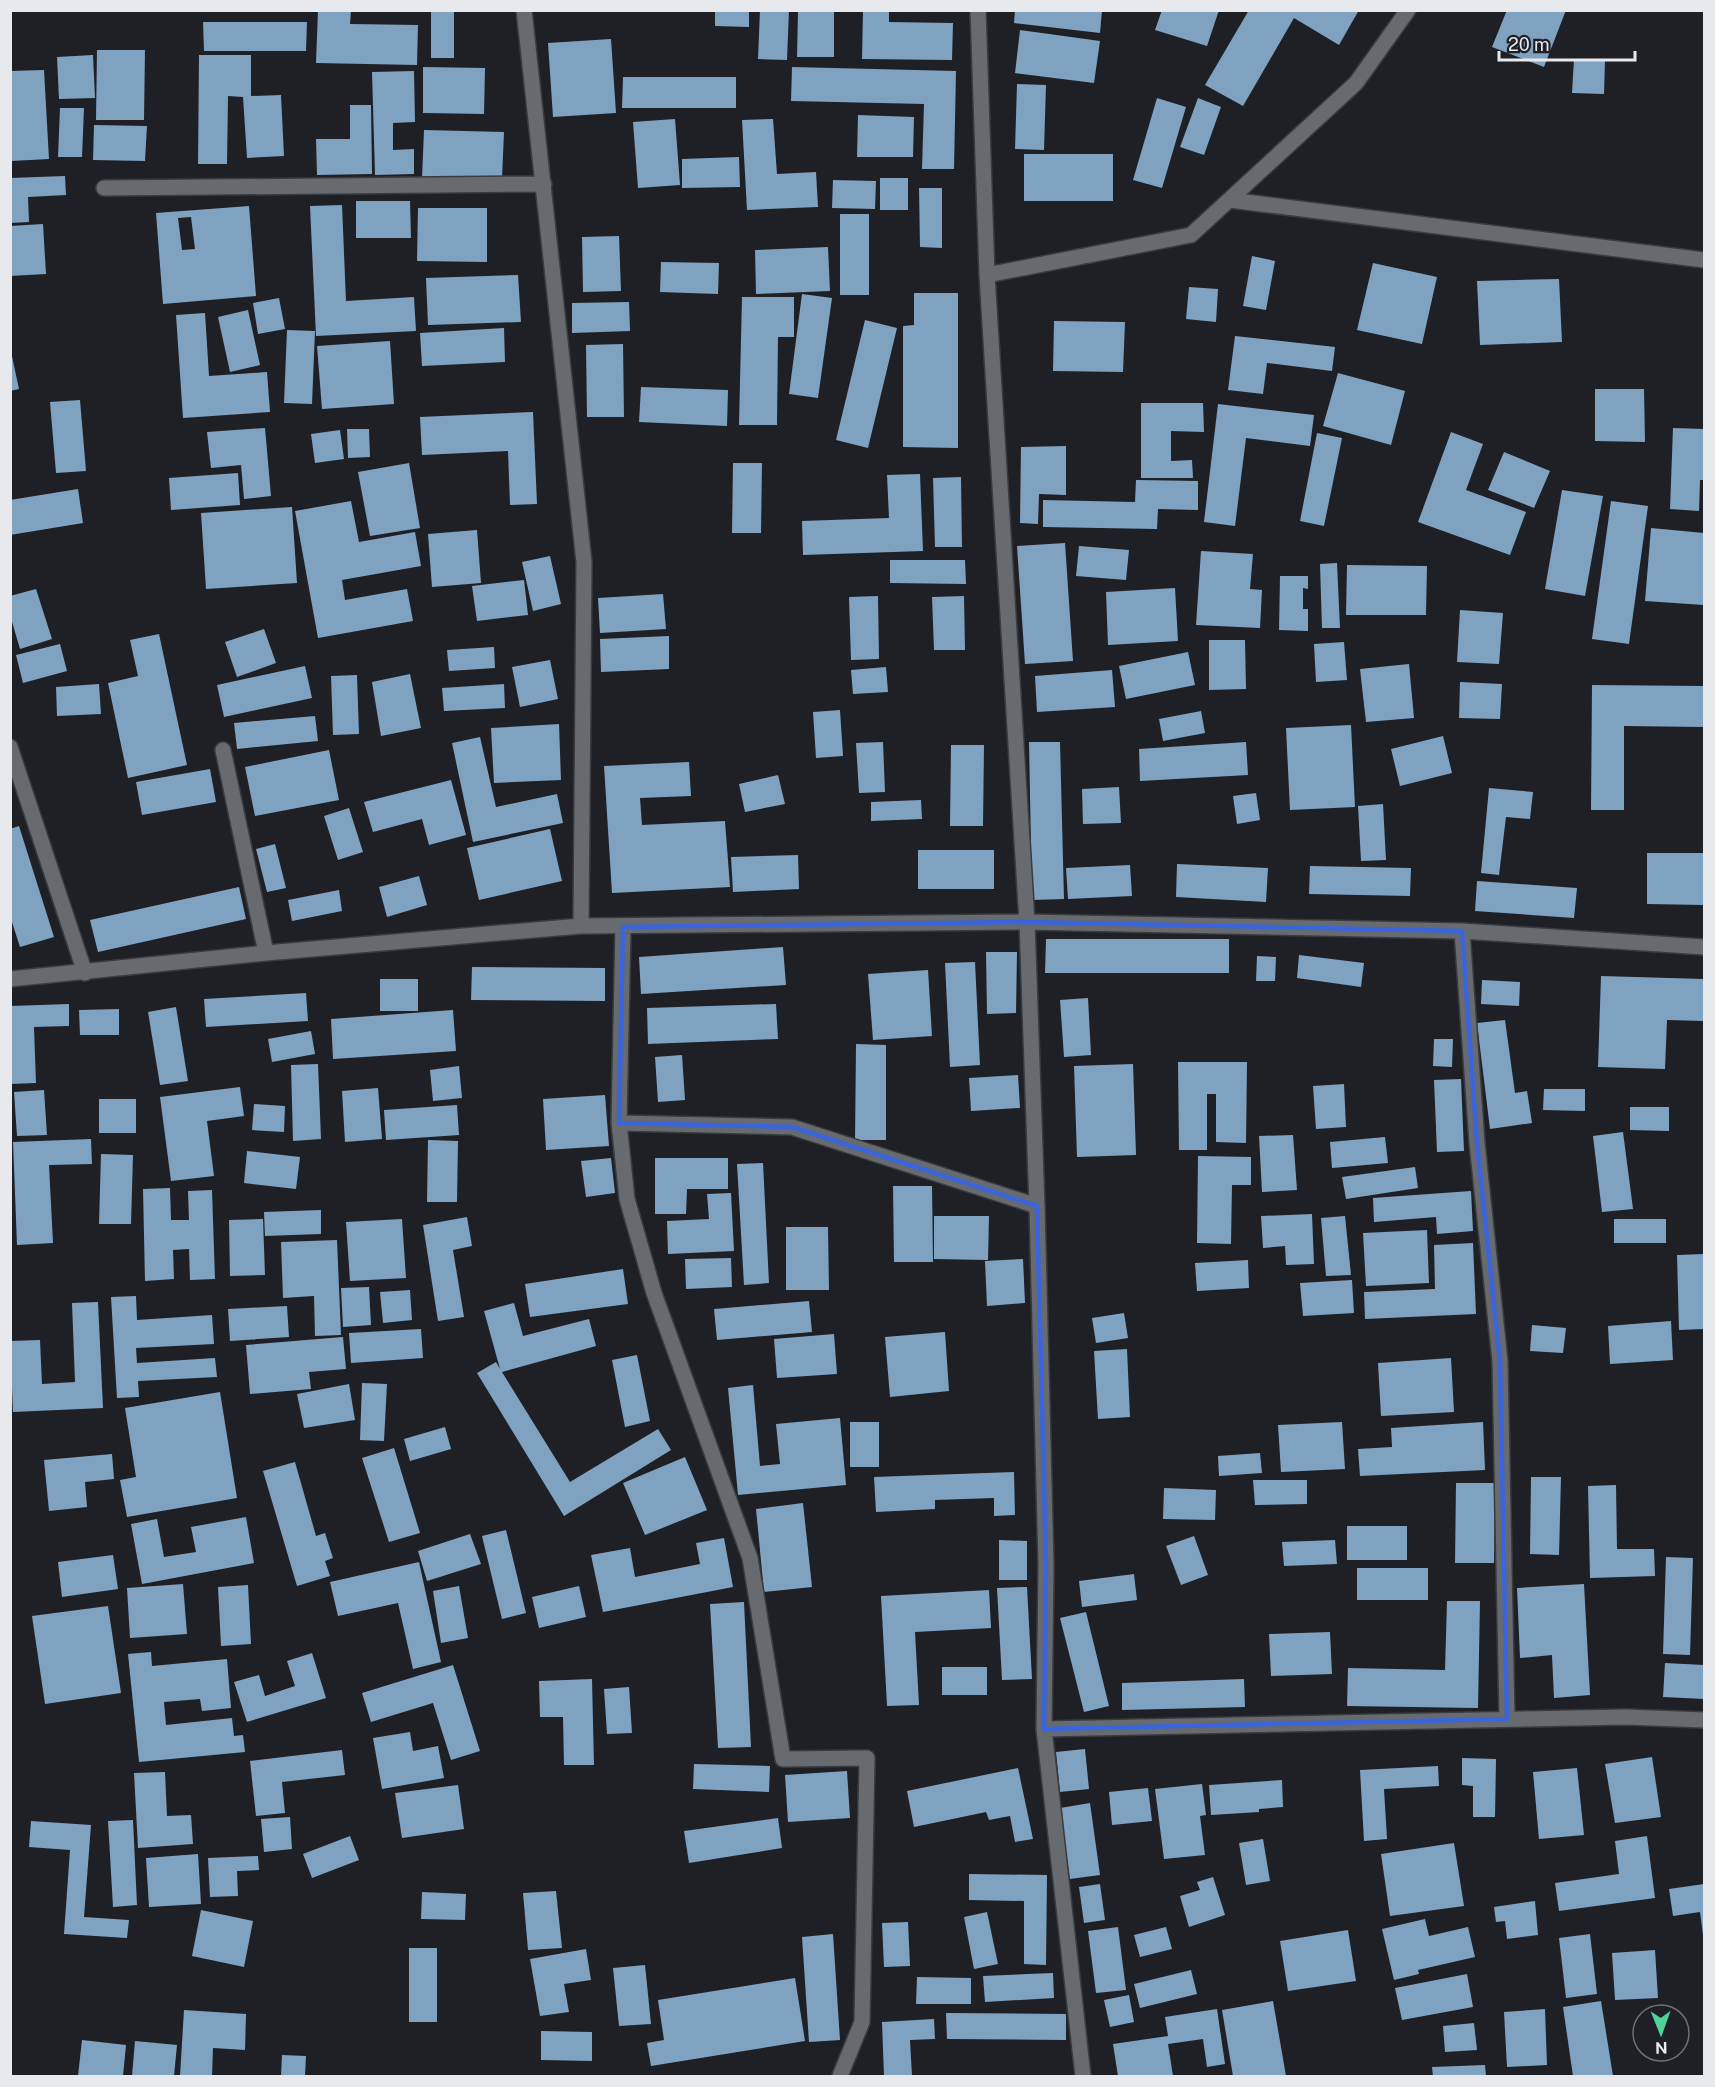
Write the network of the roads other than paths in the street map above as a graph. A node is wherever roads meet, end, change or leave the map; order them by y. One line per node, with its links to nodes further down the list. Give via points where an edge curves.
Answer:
1 (524, 10): 4 (street)
2 (978, 10): 8 (street)
3 (1408, 10): 6 (street, via 1356,83)
4 (544, 184): 5 (street); 12 (street, via 584,562)
5 (104, 188)
6 (1230, 200): 7 (street); 8 (street, via 1191,235)
7 (1704, 260)
8 (987, 275): 11 (street)
9 (10, 747): 17 (street)
10 (223, 750): 16 (street)
11 (1027, 922): 13 (street); 14 (street); 20 (street)
12 (581, 926): 13 (street); 16 (street)
13 (622, 927): 19 (street)
14 (1462, 931): 15 (street); 21 (street, via 1477,1143 1500,1360)
15 (1704, 947)
16 (266, 952): 17 (street)
17 (85, 973): 18 (street)
18 (10, 979)
19 (619, 1123): 20 (street, via 792,1127); 24 (street, via 627,1198 654,1293 750,1558 783,1759 867,1758 862,2022)
20 (1037, 1206): 23 (street, via 1046,1565)
21 (1507, 1719): 22 (street); 23 (street)
22 (1704, 1720)
23 (1044, 1729): 25 (street)
24 (840, 2076)
25 (1083, 2076)

